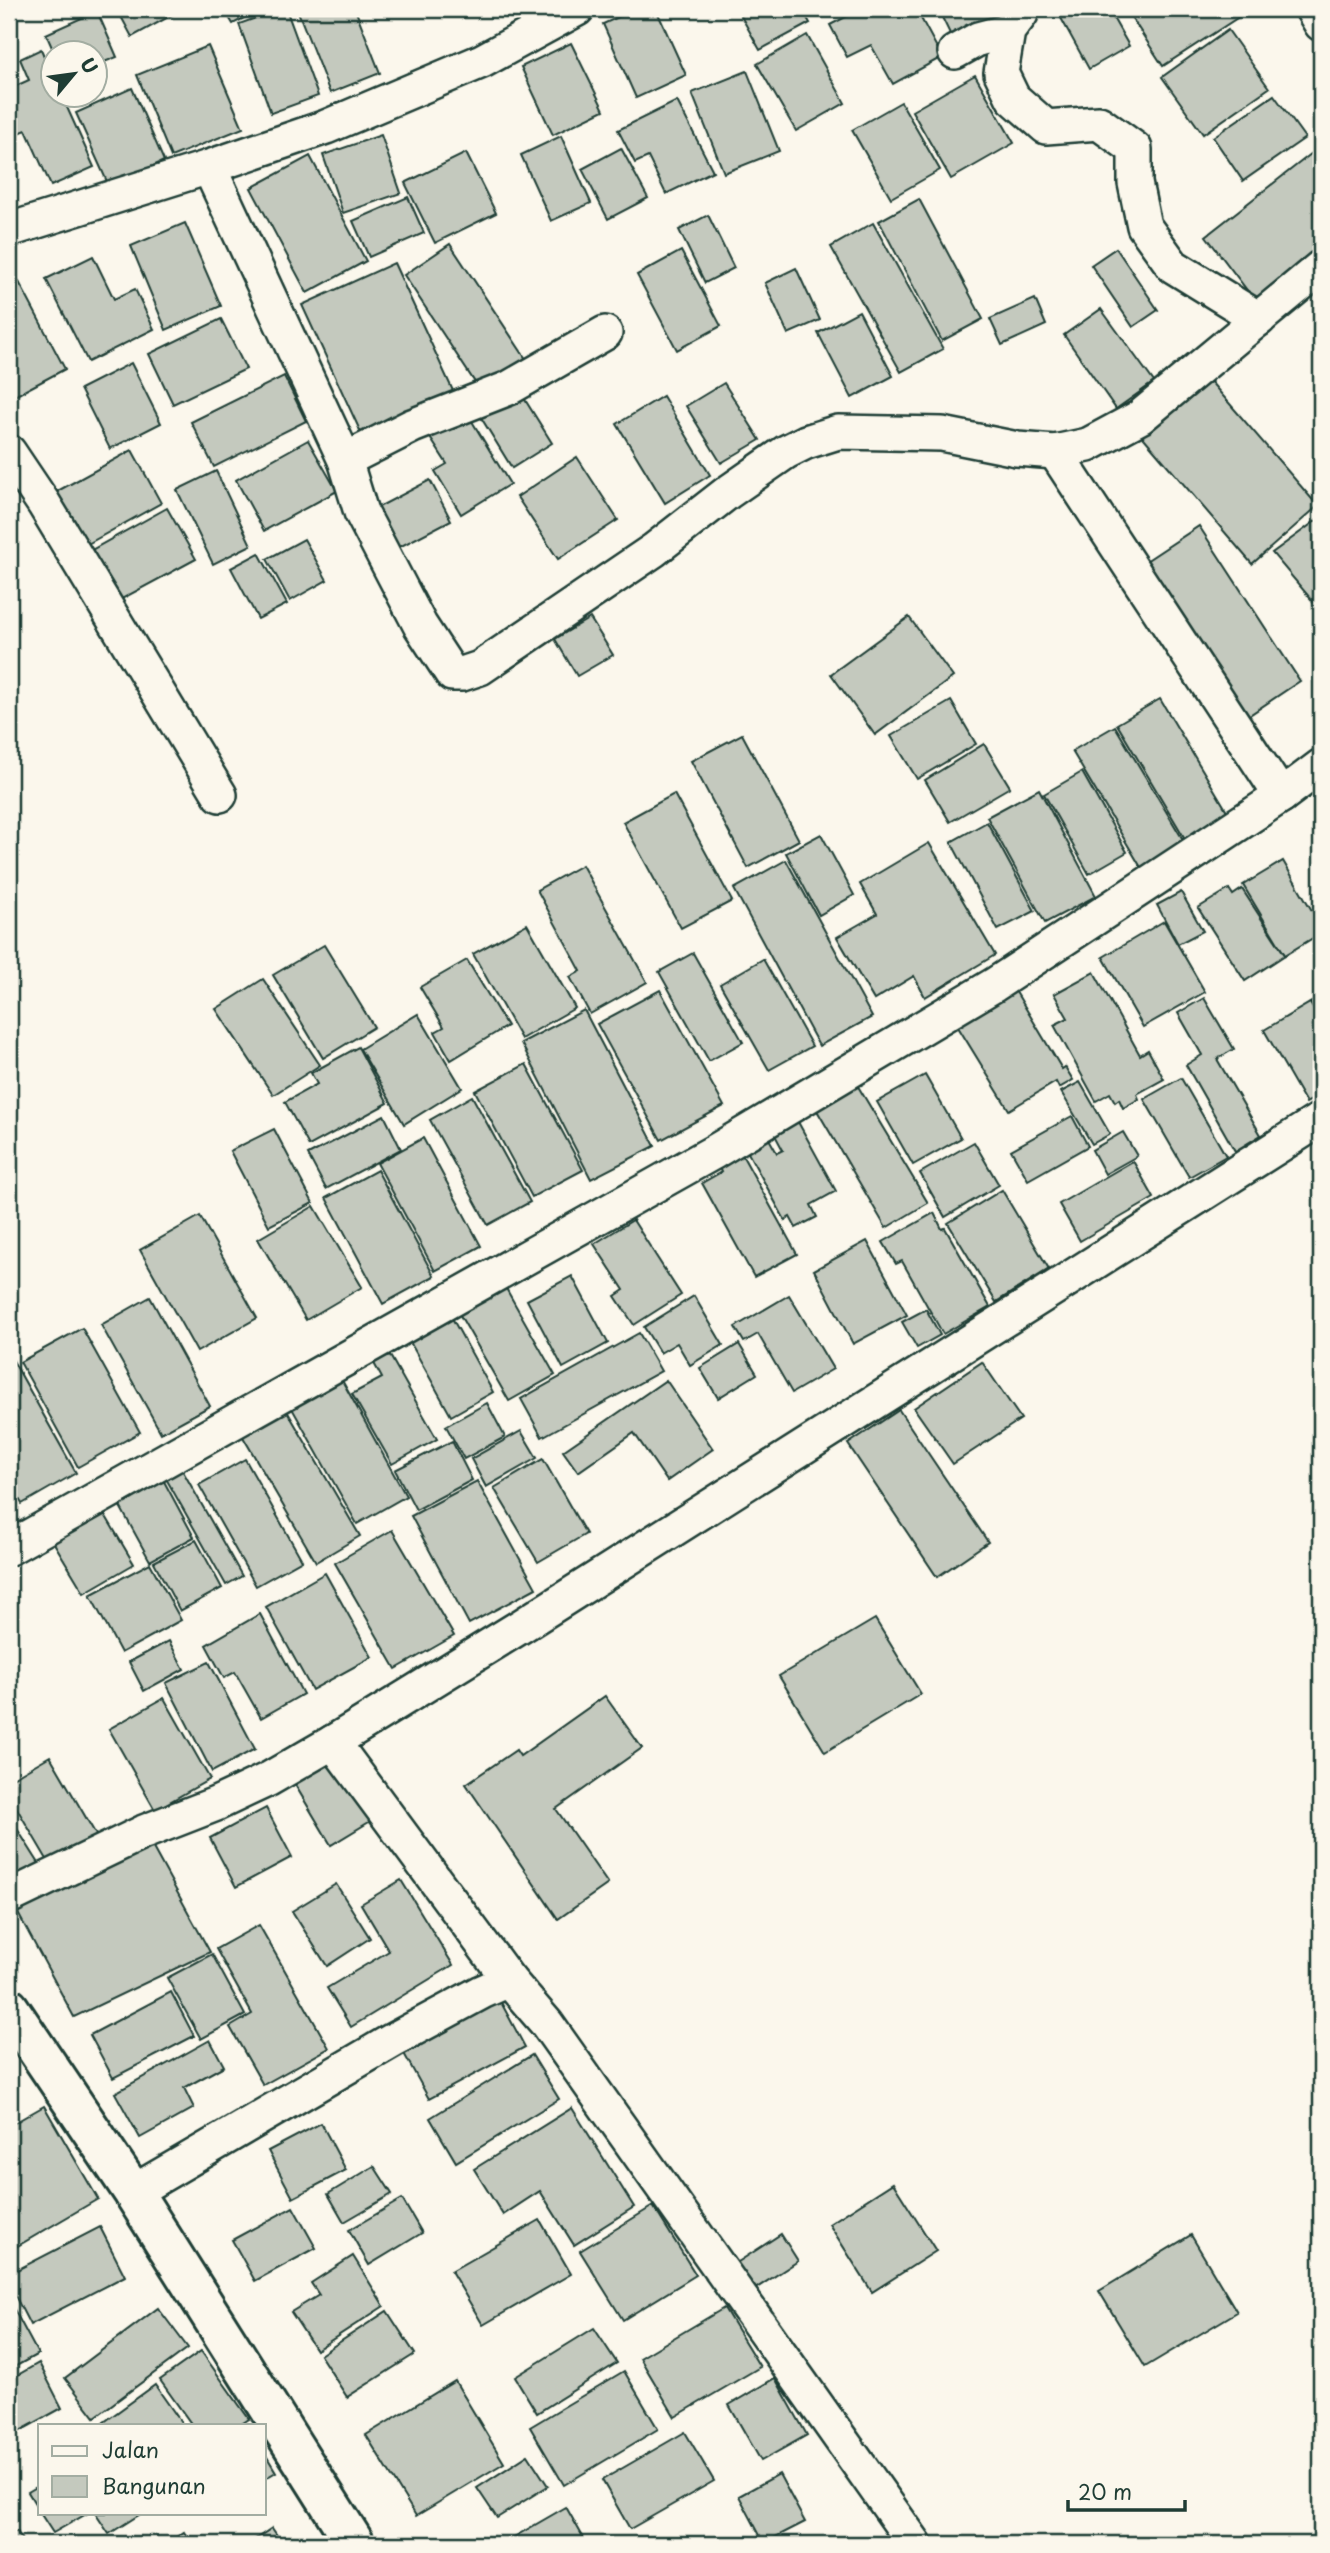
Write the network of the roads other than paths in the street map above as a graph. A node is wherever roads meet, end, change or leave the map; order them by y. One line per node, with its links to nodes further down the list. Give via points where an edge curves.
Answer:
1 (578, 9): 5 (street, via 481,61 326,127)
2 (1312, 9): 3 (street)
3 (1321, 24)
4 (955, 52): 8 (street, via 1014,23 1001,73 1013,98 1046,127 1099,123 1135,149 1135,183 1144,226 1173,266)
5 (209, 167): 6 (street); 12 (street)
6 (9, 230)
7 (1321, 267): 8 (street)
8 (1259, 319): 11 (street, via 1140,417 1088,444)
9 (605, 333): 12 (street, via 509,388 412,426)
10 (9, 452): 14 (street)
11 (1055, 452): 12 (street, via 942,434 838,432 806,442 480,668 462,674 452,674 421,625 361,512); 15 (street)
12 (345, 460)
13 (1321, 766): 15 (street)
14 (220, 795)
15 (1281, 796): 17 (street, via 994,985 714,1152)
16 (1321, 1119): 18 (street)
17 (9, 1548)
18 (333, 1742): 19 (street, via 269,1779); 20 (street)
19 (9, 1897)
20 (509, 1980): 22 (street, via 393,2040); 24 (street, via 547,2024)
21 (9, 2008): 22 (highway)
22 (133, 2192): 23 (highway)
23 (355, 2544)
24 (915, 2544)

